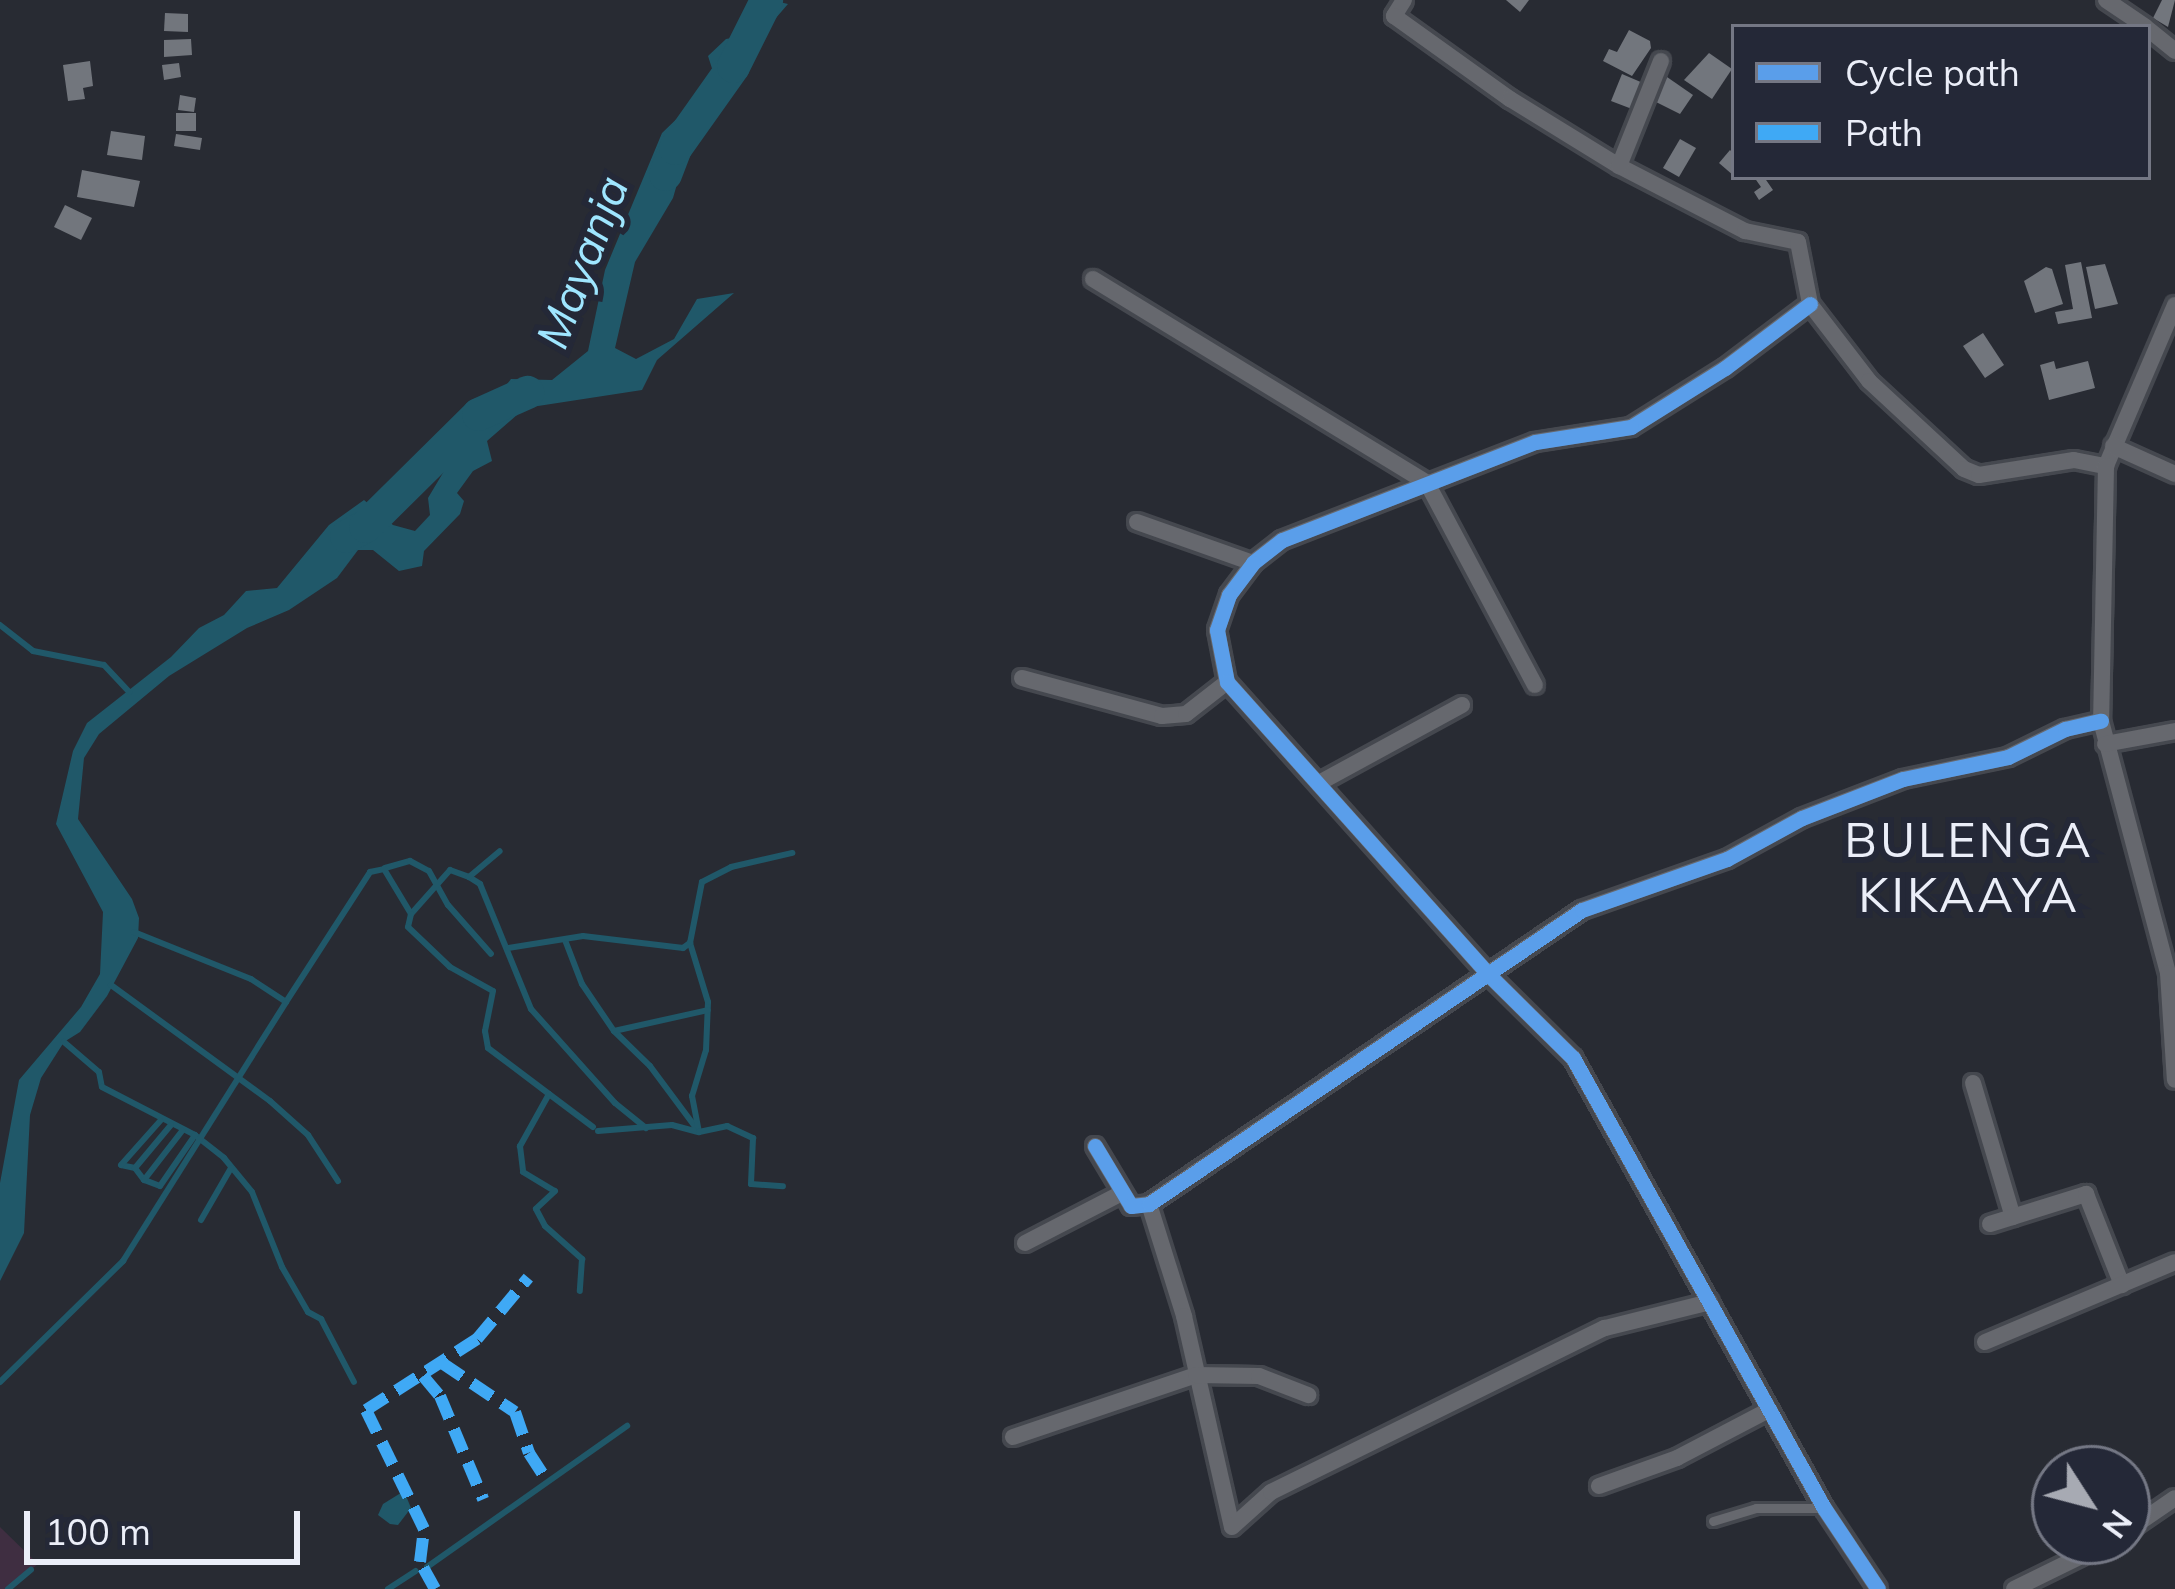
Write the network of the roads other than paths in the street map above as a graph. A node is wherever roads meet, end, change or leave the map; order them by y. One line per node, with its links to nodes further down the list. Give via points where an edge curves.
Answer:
1 (1404, 0): 7 (street, via 1394,16)
2 (2106, 0): 3 (street)
3 (2141, 24)
4 (2151, 31): 5 (street)
5 (2175, 51)
6 (1661, 61): 7 (street)
7 (1619, 166): 9 (street, via 1745,231 1798,242)
8 (1094, 279): 14 (street)
9 (1810, 304): 12 (street, via 1869,381 1964,469 2008,475 2074,460); 14 (street, via 1631,427 1535,442)
10 (2174, 312): 11 (street)
11 (2113, 446): 12 (street); 13 (street)
12 (2106, 466): 21 (street)
13 (2175, 474)
14 (1427, 483): 16 (street, via 1282,540); 19 (street)
15 (1137, 522): 16 (street)
16 (1253, 563): 18 (street, via 1219,615)
17 (1022, 678): 18 (street, via 1162,716 1186,713)
18 (1227, 682): 24 (street)
19 (1535, 685)
20 (1462, 705): 24 (street)
21 (2101, 721): 23 (street); 26 (street, via 1802,818 1727,860 1582,910)
22 (2175, 731): 23 (street)
23 (2105, 744): 25 (street)
24 (1319, 783): 26 (street)
25 (2172, 973): 27 (street)
26 (1490, 976): 31 (street); 37 (street, via 1574,1058)
27 (2175, 1080)
28 (1973, 1083): 32 (street)
29 (1095, 1147): 30 (street)
30 (1120, 1194): 31 (street, via 1131,1206); 34 (street)
31 (1149, 1204): 39 (street)
32 (2013, 1216): 33 (street); 36 (street, via 2086,1194)
33 (1990, 1224)
34 (1025, 1243)
35 (2175, 1262): 36 (street)
36 (2122, 1285): 38 (street)
37 (1710, 1302): 39 (street, via 1605,1328 1270,1492 1232,1527); 41 (street)
38 (1985, 1342)
39 (1196, 1375): 40 (street, via 1259,1376); 42 (street)
40 (1308, 1395)
41 (1769, 1410): 43 (street); 44 (street)
42 (1013, 1437)
43 (1599, 1486)
44 (1824, 1508): 45 (lane, via 1756,1508); 47 (street)
45 (1713, 1521)
46 (2063, 1565): 48 (street)
47 (1878, 1589)
48 (2014, 1589)

